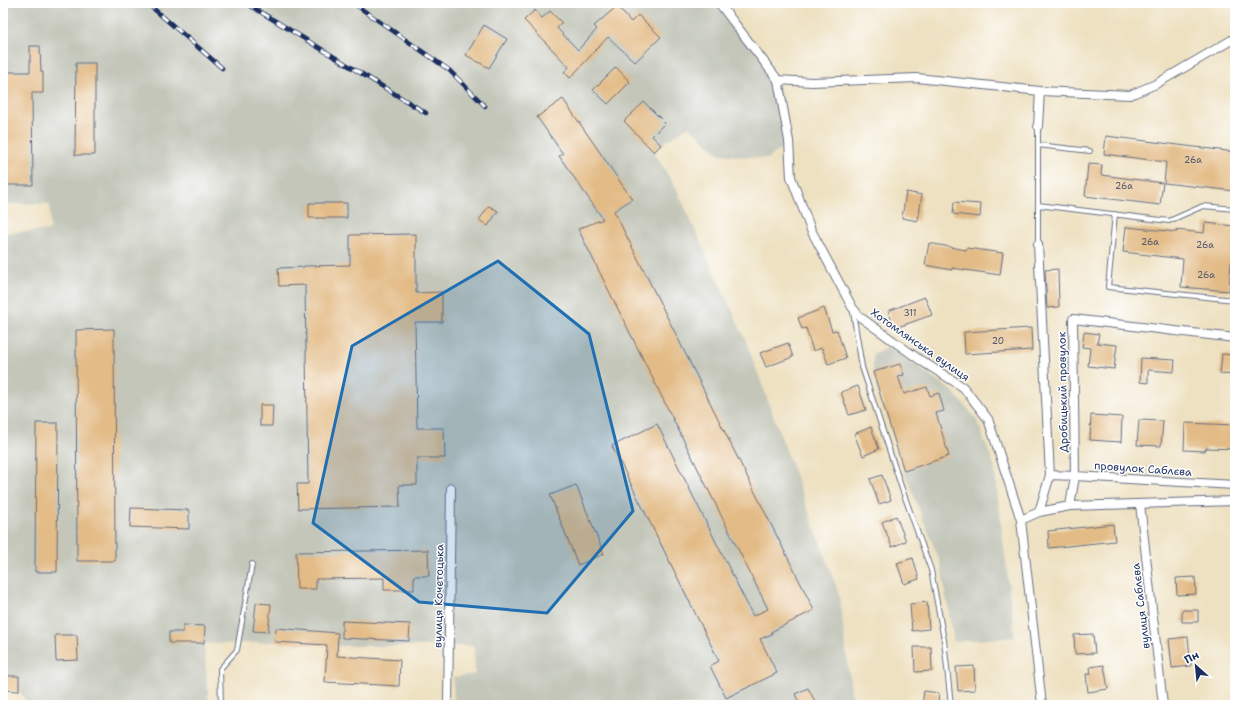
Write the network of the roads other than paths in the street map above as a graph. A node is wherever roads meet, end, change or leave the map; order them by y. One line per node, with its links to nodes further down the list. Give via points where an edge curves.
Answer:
1 (719, 3): 3 (street, Хотомлянська вулиця)
2 (1235, 38): 4 (street, via 1156,84 1130,95)
3 (778, 80): 4 (street, via 812,82 917,78); 13 (street, Хотомлянська вулиця, via 789,141 792,177 811,230)
4 (1040, 91): 5 (street)
5 (1038, 126): 6 (lane)
6 (1038, 145): 7 (lane); 8 (lane)
7 (1090, 151)
8 (1038, 205): 10 (lane); 11 (lane)
9 (1235, 209): 10 (lane, via 1203,206 1169,221)
10 (1115, 214): 12 (lane, via 1108,287)
11 (1038, 244): 15 (street)
12 (1235, 300)
13 (852, 307): 23 (street, Хотомлянська вулиця, via 860,317 907,351 963,387 988,419); 27 (lane, via 862,367 931,570 944,640)
14 (1235, 338): 16 (street, Дробицький провулок, via 1073,319)
15 (1050, 475): 16 (street, провулок Саблєва); 22 (street)
16 (1075, 476): 17 (street, провулок Саблєва); 21 (street, Дробицький провулок)
17 (1235, 485)
18 (451, 488): 26 (street, вулиця Кочетоцька)
19 (1235, 501): 20 (street)
20 (1140, 504): 21 (street); 29 (street, вулиця Саблєва)
21 (1070, 506): 22 (street)
22 (1039, 512): 23 (street)
23 (1021, 520): 28 (street, Хотомлянська вулиця)
24 (252, 564): 25 (lane, via 237,650 220,669)
25 (221, 705)
26 (448, 705)
27 (951, 705)
28 (1042, 705)
29 (1163, 705)

